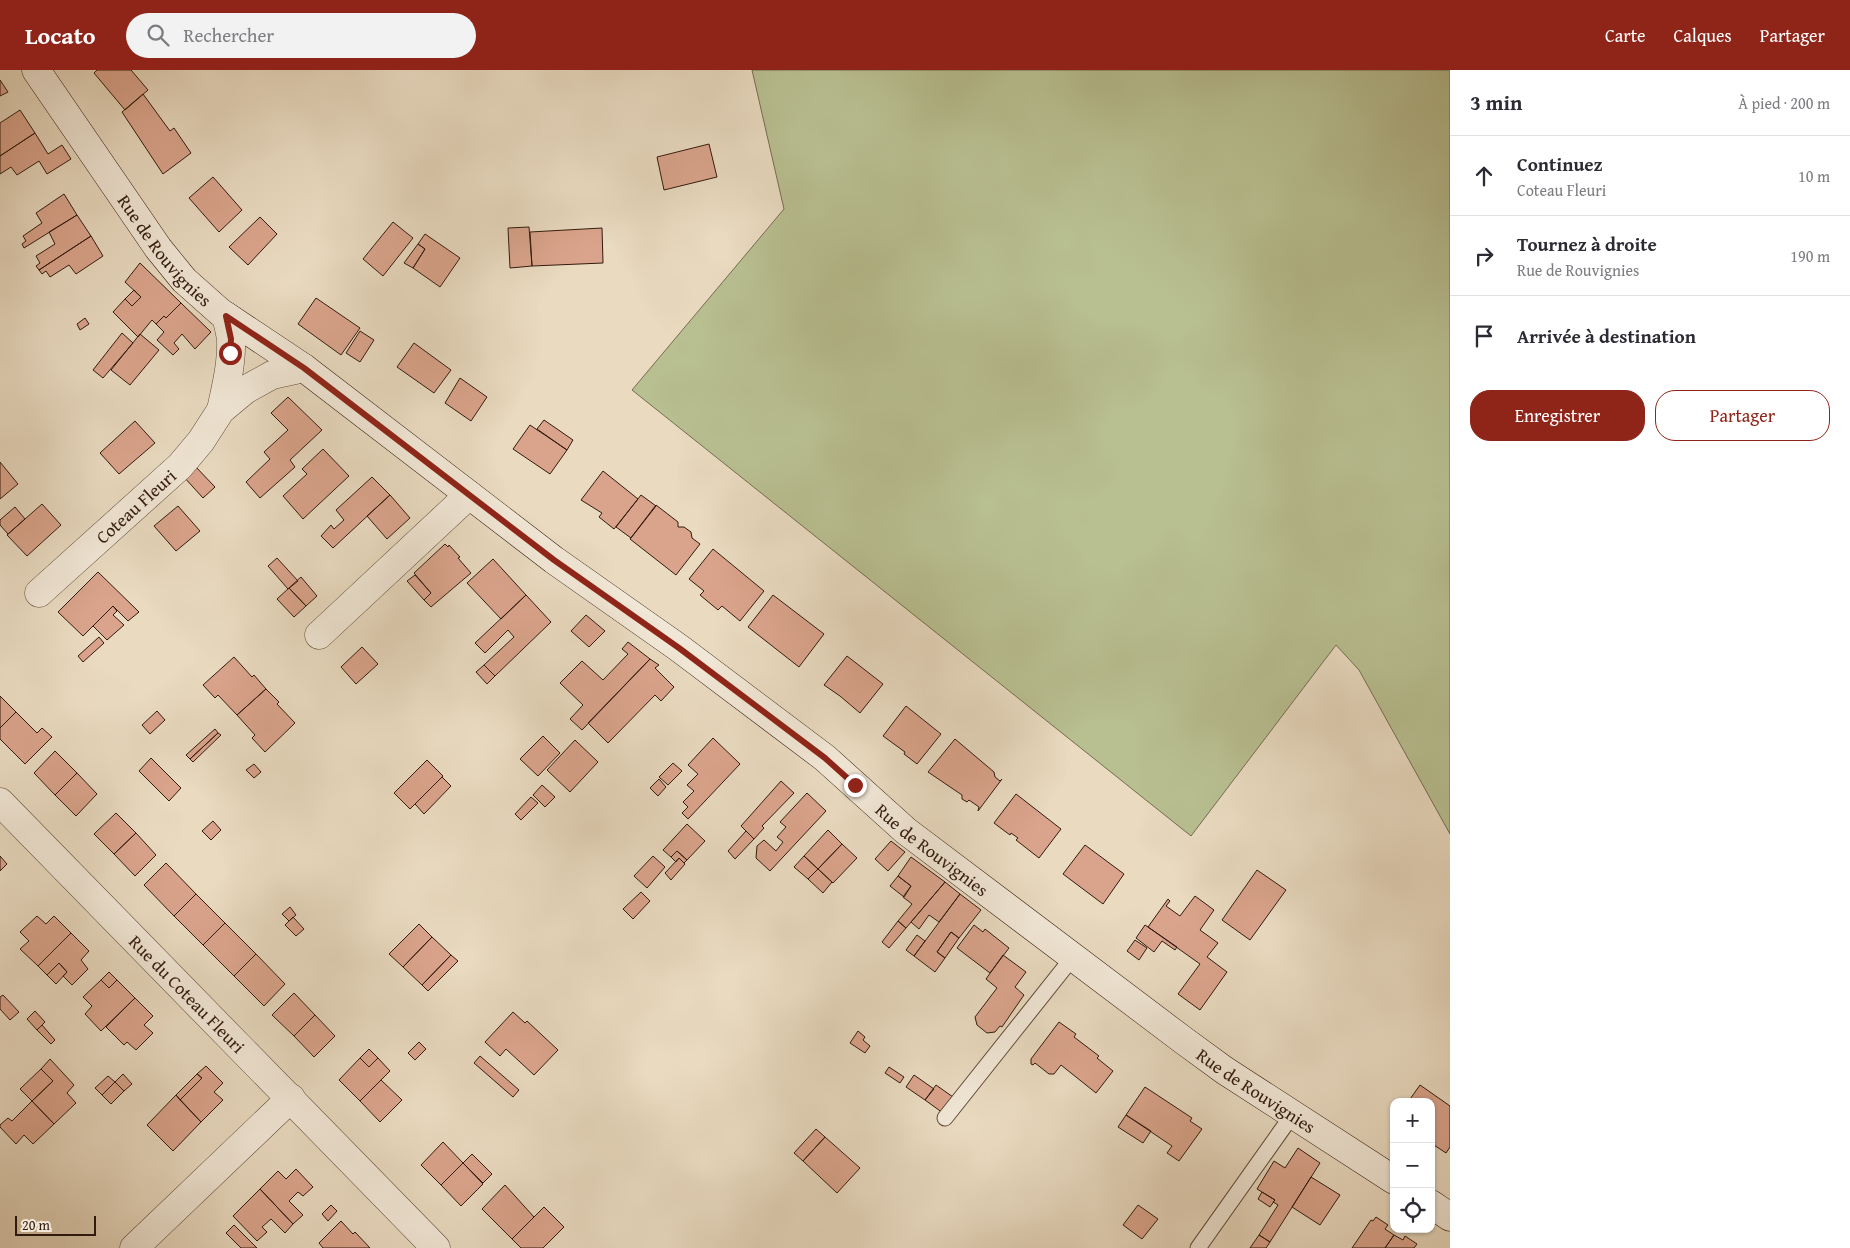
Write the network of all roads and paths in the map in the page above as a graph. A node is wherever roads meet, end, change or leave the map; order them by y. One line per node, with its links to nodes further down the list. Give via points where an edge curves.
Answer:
1 (36, 70): 2 (street, Rue de Rouvignies, via 158,248 184,280)
2 (226, 316): 3 (street, Rue de Rouvignies); 4 (street, Coteau Fleuri, via 231,339 227,386)
3 (304, 368): 4 (street, Coteau Fleuri, via 272,375 245,390); 5 (street, Rue de Rouvignies)
4 (221, 410): 6 (street, Coteau Fleuri, via 180,466)
5 (469, 495): 7 (street); 9 (street, Rue de Rouvignies, via 818,753 906,831)
6 (39, 593)
7 (319, 635)
8 (0, 802): 10 (street, Rue du Coteau Fleuri)
9 (1073, 957): 11 (street, Rue de Rouvignies, via 1189,1045); 12 (lane)
10 (291, 1098): 16 (street); 17 (street, Rue du Coteau Fleuri)
11 (1293, 1114): 13 (street, Rue de Rouvignies); 18 (lane)
12 (945, 1118)
13 (1390, 1177)
14 (1435, 1207): 15 (street)
15 (1450, 1217)
16 (134, 1248)
17 (436, 1248)
18 (1198, 1248)

